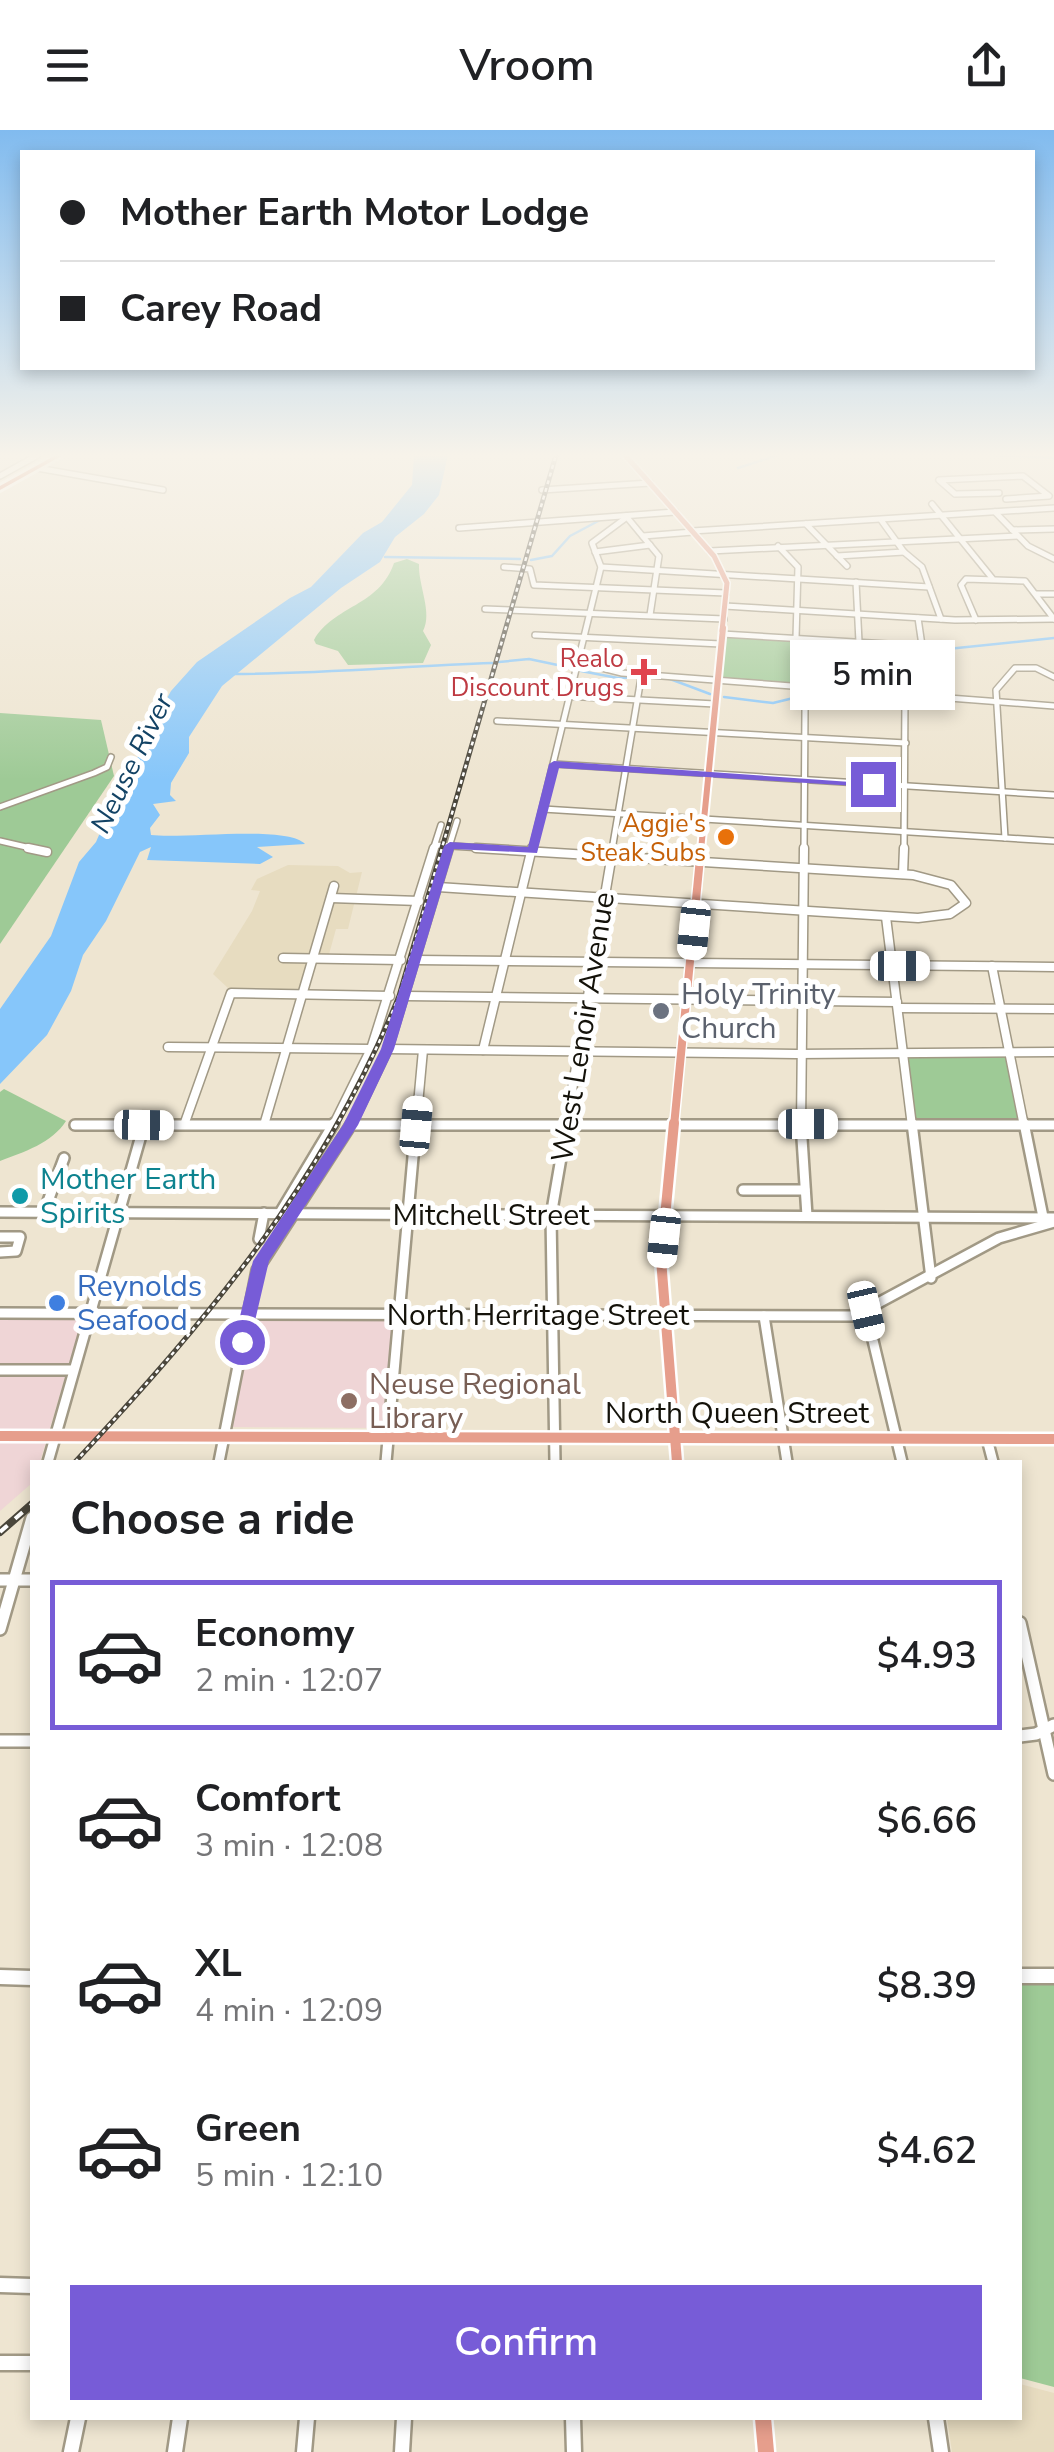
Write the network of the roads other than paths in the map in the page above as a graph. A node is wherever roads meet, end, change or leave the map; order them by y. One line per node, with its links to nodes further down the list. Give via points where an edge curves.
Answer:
1 (600, 563): 10 (street)
2 (658, 563): 11 (street)
3 (718, 563): 12 (main road)
4 (795, 563): 14 (street)
5 (844, 563): 8 (street)
6 (917, 563): 17 (street)
7 (981, 563): 13 (street)
8 (846, 566)
9 (504, 567): 16 (street, via 530,569 534,585)
10 (602, 567): 11 (street); 16 (street)
11 (658, 570): 12 (street); 18 (street)
12 (725, 575): 14 (street); 19 (main road)
13 (992, 578): 20 (street, via 1024,581); 32 (street, via 960,582)
14 (796, 579): 15 (street); 24 (street)
15 (856, 582): 17 (street); 26 (street)
16 (596, 587): 18 (street); 25 (street)
17 (929, 587): 31 (street)
18 (654, 590): 19 (street); 27 (street)
19 (726, 592): 22 (main road)
20 (1036, 594): 21 (street); 29 (street)
21 (1054, 594)
22 (725, 606): 24 (street); 30 (main road)
23 (485, 608): 25 (street)
24 (796, 610): 26 (street); 36 (street)
25 (590, 613): 27 (street); 35 (street)
26 (858, 614): 28 (street); 37 (street)
27 (650, 616): 30 (street)
28 (918, 618): 31 (street); 39 (street)
29 (1054, 618): 32 (street)
30 (724, 619): 33 (main road)
31 (941, 620): 32 (street)
32 (976, 620)
33 (722, 634): 36 (street); 38 (main road)
34 (534, 635): 35 (street)
35 (583, 637): 38 (street); 40 (street)
36 (796, 638): 37 (street)
37 (860, 642): 39 (street)
38 (721, 644): 43 (main road)
39 (922, 646): 46 (street, via 925,667)
40 (578, 662): 43 (street, via 617,673); 45 (street)
41 (1054, 677): 48 (street, via 1036,668 1012,669 996,690)
42 (640, 678): 47 (street, West Lenoir Avenue)
43 (718, 680): 46 (street); 49 (main road)
44 (506, 693): 45 (street)
45 (571, 696): 47 (street); 53 (street)
46 (905, 696): 48 (street); 57 (street)
47 (638, 699): 49 (street); 54 (street, West Lenoir Avenue)
48 (997, 703): 50 (street); 64 (street)
49 (716, 704): 55 (main road)
50 (1054, 706)
51 (805, 710): 56 (street)
52 (497, 721): 53 (street)
53 (564, 724): 54 (street); 59 (street)
54 (632, 728): 55 (street); 60 (street, West Lenoir Avenue)
55 (712, 732): 56 (street); 61 (main road)
56 (805, 738): 57 (street); 62 (street)
57 (906, 744): 63 (street)
58 (111, 757): 66 (street, via 103,769)
59 (554, 764): 60 (street); 67 (street)
60 (626, 768): 61 (street); 68 (street, West Lenoir Avenue)
61 (709, 773): 62 (street); 69 (main road)
62 (805, 779): 63 (street); 71 (street)
63 (907, 786): 64 (street); 73 (street)
64 (1003, 792): 65 (street); 74 (street)
65 (1054, 795)
66 (0, 806)
67 (542, 809): 68 (street); 79 (street)
68 (618, 813): 69 (street); 81 (street, West Lenoir Avenue)
69 (705, 818): 71 (street); 82 (main road)
70 (457, 821): 78 (street)
71 (804, 824): 73 (street); 83 (street)
72 (441, 825): 77 (street)
73 (906, 831): 74 (street); 84 (street)
74 (1005, 838): 75 (street)
75 (1054, 840)
76 (0, 841): 80 (street)
77 (435, 845): 78 (street); 90 (street)
78 (450, 846): 79 (street); 86 (street)
79 (532, 850): 81 (street); 87 (street)
80 (47, 852)
81 (611, 856): 82 (street); 89 (street, West Lenoir Avenue)
82 (701, 861): 83 (street); 91 (main road)
83 (802, 868): 84 (street); 92 (street)
84 (904, 874): 93 (street, via 946,882 966,903 947,916)
85 (334, 886): 88 (street)
86 (438, 887): 87 (street); 97 (street)
87 (522, 892): 89 (street); 98 (street)
88 (332, 898): 90 (street); 95 (street)
89 (604, 898): 91 (street); 99 (street, West Lenoir Avenue)
90 (419, 900): 96 (street)
91 (697, 904): 92 (street); 100 (main road)
92 (802, 911): 93 (street); 101 (street)
93 (886, 916): 102 (street)
94 (282, 958): 95 (street)
95 (314, 960): 96 (street); 106 (street)
96 (401, 960): 107 (street)
97 (417, 960): 98 (street); 108 (street)
98 (505, 961): 99 (street); 109 (street)
99 (593, 962): 100 (street); 110 (street, West Lenoir Avenue)
100 (690, 963): 101 (street); 111 (main road)
101 (802, 964): 102 (street); 112 (street)
102 (892, 966): 103 (street); 113 (street)
103 (992, 966): 104 (street); 114 (street)
104 (1054, 967)
105 (231, 994): 106 (street); 117 (street)
106 (303, 994): 107 (street); 118 (street)
107 (390, 996): 119 (street)
108 (406, 996): 109 (street); 120 (street)
109 (496, 997): 110 (street); 122 (street)
110 (587, 998): 111 (street); 123 (street, West Lenoir Avenue)
111 (686, 999): 112 (street); 124 (main road)
112 (802, 1001): 113 (street); 128 (street)
113 (897, 1005): 114 (street); 125 (street)
114 (1001, 1009): 115 (street); 126 (street)
115 (1054, 1010)
116 (168, 1046): 117 (street)
117 (212, 1047): 118 (street); 133 (street)
118 (288, 1048): 119 (street); 134 (street)
119 (371, 1049): 135 (street)
120 (388, 1049): 121 (street); 136 (street)
121 (423, 1050): 122 (street); 141 (street)
122 (483, 1050): 123 (street)
123 (577, 1051): 124 (street); 129 (street, West Lenoir Avenue)
124 (681, 1052): 128 (street); 137 (main road)
125 (902, 1052): 126 (street); 128 (street); 130 (street)
126 (1010, 1052): 127 (street); 139 (street)
127 (1054, 1052)
128 (802, 1053): 138 (street)
129 (566, 1124): 137 (street); 141 (street); 152 (street, West Lenoir Avenue)
130 (911, 1124): 138 (street); 139 (street); 155 (street)
131 (74, 1125): 132 (street)
132 (144, 1125): 133 (street); 147 (street)
133 (184, 1125): 134 (street)
134 (264, 1125): 135 (street)
135 (333, 1125): 149 (street)
136 (350, 1125): 141 (street); 150 (street)
137 (674, 1125): 138 (street); 153 (main road)
138 (800, 1125): 144 (street)
139 (1024, 1125): 140 (street); 156 (street)
140 (1054, 1125)
141 (416, 1126): 151 (street)
142 (64, 1158): 146 (street)
143 (743, 1190): 144 (street)
144 (806, 1190): 154 (street)
145 (0, 1212): 146 (street, Mitchell Street)
146 (44, 1212): 147 (street, Mitchell Street)
147 (119, 1213): 148 (street, Mitchell Street); 162 (street)
148 (264, 1213): 149 (street, Mitchell Street); 158 (street)
149 (280, 1213): 150 (street, Mitchell Street)
150 (294, 1213): 151 (street, Mitchell Street); 163 (street, via 257,1270)
151 (408, 1214): 152 (street, Mitchell Street); 164 (street)
152 (551, 1216): 153 (street, Mitchell Street); 165 (street, West Lenoir Avenue)
153 (666, 1216): 154 (street, Mitchell Street); 166 (main road)
154 (807, 1216): 155 (street, Mitchell Street)
155 (921, 1216): 156 (street, Mitchell Street); 159 (street)
156 (1043, 1217): 157 (street, Mitchell Street)
157 (1054, 1220): 159 (street, North Herritage Street, via 1000,1238)
158 (259, 1239)
159 (930, 1278): 160 (street, North Herritage Street)
160 (866, 1311): 167 (street, North Herritage Street); 177 (street)
161 (0, 1313): 162 (street, North Herritage Street)
162 (89, 1313): 163 (street, North Herritage Street); 169 (street)
163 (248, 1313): 164 (street, North Herritage Street); 172 (street)
164 (400, 1314): 165 (street, North Herritage Street); 173 (street)
165 (551, 1315): 166 (street, North Herritage Street); 175 (street, West Lenoir Avenue)
166 (664, 1316): 167 (street, North Herritage Street); 176 (main road)
167 (764, 1316): 174 (street)
168 (0, 1370): 169 (street)
169 (73, 1370): 171 (street)
170 (0, 1436): 171 (main road, North Queen Street)
171 (54, 1436): 172 (main road, North Queen Street); 180 (street)
172 (223, 1436): 173 (main road, North Queen Street); 181 (street)
173 (388, 1436): 175 (main road, North Queen Street); 182 (street)
174 (782, 1437): 176 (main road, North Queen Street); 177 (main road, North Queen Street); 185 (street)
175 (554, 1438): 176 (main road, North Queen Street); 183 (street, West Lenoir Avenue)
176 (675, 1438): 184 (main road)
177 (896, 1438): 178 (main road, North Queen Street); 186 (street)
178 (987, 1439): 179 (main road, North Queen Street); 187 (street)
179 (1054, 1439)
180 (48, 1460)
181 (218, 1460)
182 (386, 1460)
183 (555, 1460)
184 (677, 1460)
185 (786, 1460)
186 (902, 1460)
187 (992, 1460)
188 (30, 1525): 190 (street)
189 (0, 1580): 190 (street)
190 (14, 1580): 191 (street); 192 (street)
191 (30, 1580)
192 (0, 1629)
193 (1022, 1630): 194 (street)
194 (1048, 1727): 195 (street); 198 (street)
195 (1022, 1735)
196 (30, 1741): 197 (street)
197 (0, 1742)
198 (1054, 1774)
199 (1022, 1976): 200 (street)
200 (1054, 1976)
201 (0, 1977): 202 (street)
202 (30, 1978)
203 (0, 2284): 204 (street)
204 (30, 2286)
205 (30, 2362): 206 (street)
206 (0, 2363)
207 (78, 2420): 214 (street)
208 (180, 2420): 215 (street)
209 (306, 2420): 216 (street)
210 (404, 2420): 217 (street)
211 (573, 2420): 218 (street)
212 (763, 2420): 219 (main road)
213 (936, 2420): 220 (street)
214 (71, 2452)
215 (176, 2452)
216 (304, 2452)
217 (402, 2452)
218 (574, 2452)
219 (766, 2452)
220 (941, 2452)

